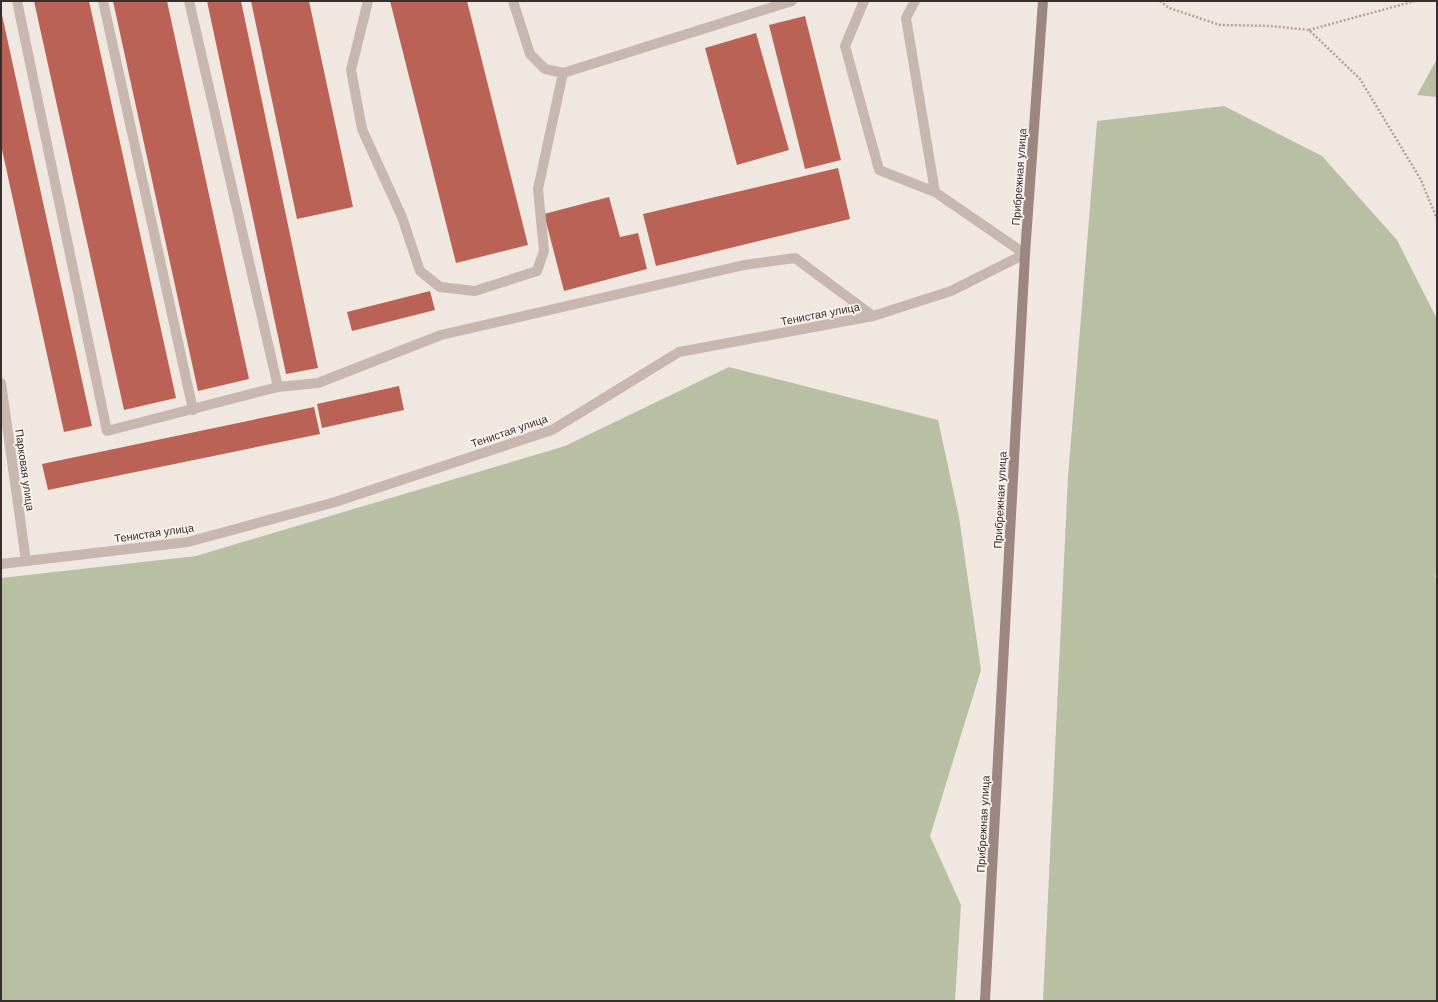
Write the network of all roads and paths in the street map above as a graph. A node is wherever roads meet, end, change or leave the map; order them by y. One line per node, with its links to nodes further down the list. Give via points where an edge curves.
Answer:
1 (17, 1): 20 (street, via 106,431)
2 (104, 1): 20 (street)
3 (189, 1): 19 (street)
4 (368, 1): 13 (street, via 351,70 362,129 402,217 420,271 440,286 475,291 538,271 544,251 538,189)
5 (513, 1): 13 (street, via 530,54 545,69)
6 (792, 1): 13 (street)
7 (864, 1): 14 (street, via 845,46 879,170)
8 (915, 1): 14 (street, via 906,18)
9 (1043, 1): 16 (street, Прибрежная улица)
10 (1160, 1): 12 (path, via 1169,8 1220,25)
11 (1415, 1): 12 (path)
12 (1309, 30): 15 (path, via 1360,79 1421,180)
13 (563, 73)
14 (935, 192): 16 (street)
15 (1437, 219)
16 (1025, 254): 17 (street, Тенистая улица, via 951,291); 23 (street, Прибрежная улица)
17 (873, 316): 19 (street, via 796,258 744,265 441,335 318,383); 21 (street, Тенистая улица, via 679,352 552,430 335,502 188,542)
18 (1, 383): 21 (street, Парковая улица)
19 (278, 387): 20 (street)
20 (193, 410)
21 (26, 562): 22 (street, Тенистая улица)
22 (1, 564)
23 (985, 1001)

